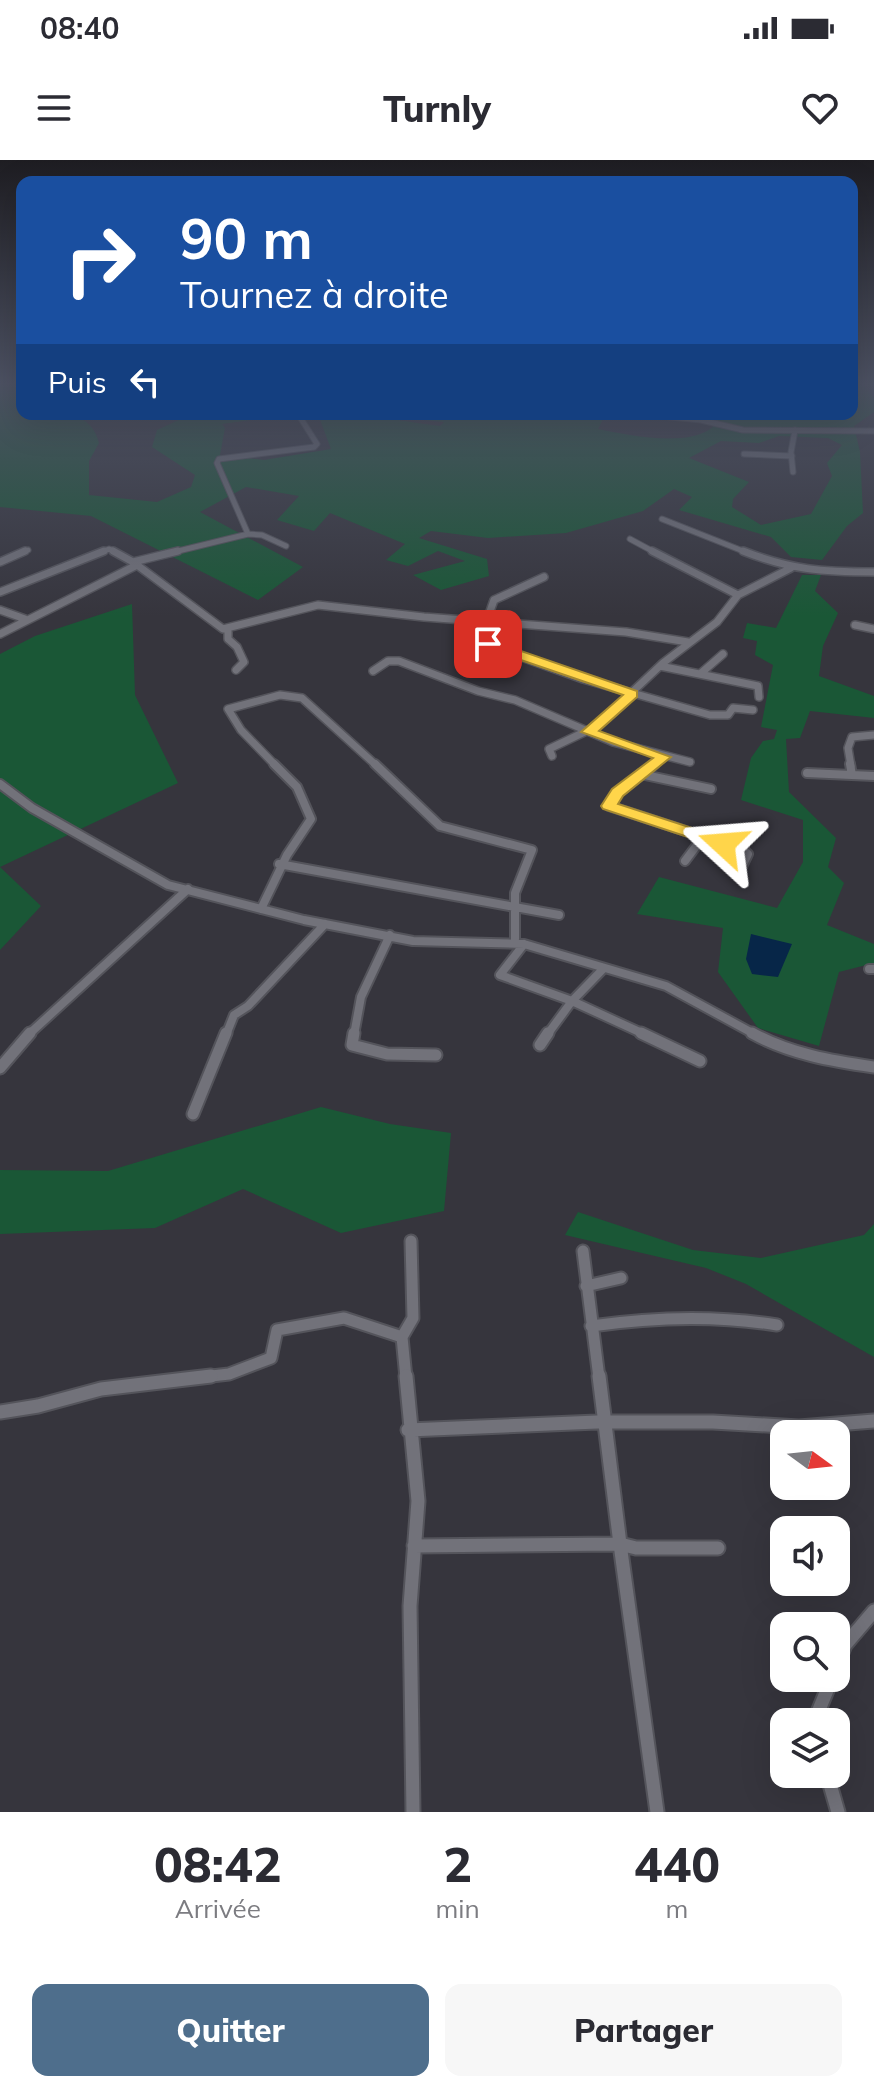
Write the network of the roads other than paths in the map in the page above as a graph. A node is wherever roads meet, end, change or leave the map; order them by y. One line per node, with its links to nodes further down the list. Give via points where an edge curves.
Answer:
1 (217, 462): 5 (street)
2 (792, 462): 3 (street)
3 (793, 472)
4 (662, 519): 11 (street)
5 (248, 534): 7 (street); 10 (street)
6 (630, 539): 15 (street, via 681,571)
7 (286, 546)
8 (28, 550): 9 (street)
9 (0, 562)
10 (135, 564): 14 (street, via 104,549); 17 (street); 21 (street, via 214,625)
11 (791, 568): 12 (street); 15 (street)
12 (874, 572)
13 (544, 577): 18 (street, via 494,600)
14 (0, 592)
15 (738, 595): 24 (street, via 717,622)
16 (0, 610): 17 (street)
17 (25, 619): 23 (street)
18 (487, 620): 19 (street); 21 (street, via 314,605)
19 (504, 621): 24 (street); 30 (street, via 488,645)
20 (855, 625): 22 (street)
21 (228, 629): 27 (street, via 228,639 244,662)
22 (874, 629)
23 (0, 634)
24 (688, 642): 26 (street)
25 (723, 654): 29 (street)
26 (660, 666): 29 (street); 30 (street)
27 (236, 670)
28 (373, 671): 33 (street, via 399,661 515,700)
29 (700, 674): 31 (street, via 758,686)
30 (633, 694): 32 (street, via 710,715 729,714 733,708); 33 (street)
31 (759, 697)
32 (753, 710)
33 (588, 732): 35 (street, via 552,747); 36 (street)
34 (874, 735): 40 (street, via 852,737)
35 (552, 756)
36 (664, 757): 37 (street); 39 (street)
37 (690, 762)
38 (807, 773): 40 (street)
39 (640, 774): 43 (street); 44 (street, via 609,806)
40 (852, 775): 41 (street)
41 (874, 776)
42 (0, 784): 48 (street, via 32,808 168,885)
43 (711, 789)
44 (703, 837): 45 (street); 47 (street, via 747,852)
45 (685, 861)
46 (280, 864): 49 (street); 49 (street, via 311,819 297,787 241,730 228,709 280,695 302,698 440,826 532,850); 50 (street)
47 (739, 873)
48 (187, 889): 50 (street); 61 (street, via 51,1012)
49 (511, 905): 51 (street); 54 (street)
50 (261, 909): 52 (street)
51 (559, 915)
52 (325, 924): 53 (street); 62 (street, via 234,1015)
53 (390, 936): 54 (street); 58 (street, via 361,997 352,1045 387,1054)
54 (520, 942): 55 (street); 56 (street, via 500,975)
55 (604, 968): 56 (street); 60 (street, via 666,986 775,1046)
56 (572, 1001): 57 (street); 59 (street)
57 (540, 1045)
58 (436, 1055)
59 (700, 1061)
60 (874, 1067)
61 (0, 1068)
62 (193, 1114)
63 (411, 1241): 69 (street, via 413,1318)
64 (583, 1251): 66 (street)
65 (621, 1278): 66 (street)
66 (586, 1286): 68 (street)
67 (777, 1325): 68 (street, via 736,1319)
68 (591, 1326): 72 (street)
69 (402, 1337): 70 (street, via 344,1318 277,1330 271,1358 229,1374 101,1389); 73 (street)
70 (0, 1412)
71 (874, 1421): 72 (street, via 799,1427)
72 (603, 1422): 73 (street); 74 (street)
73 (410, 1430): 75 (street, via 418,1501)
74 (620, 1544): 75 (street); 76 (street); 81 (street)
75 (414, 1546): 80 (street)
76 (718, 1548)
77 (874, 1611): 78 (street)
78 (850, 1639)
79 (831, 1788): 82 (street)
80 (413, 1812)
81 (657, 1812)
82 (838, 1812)

